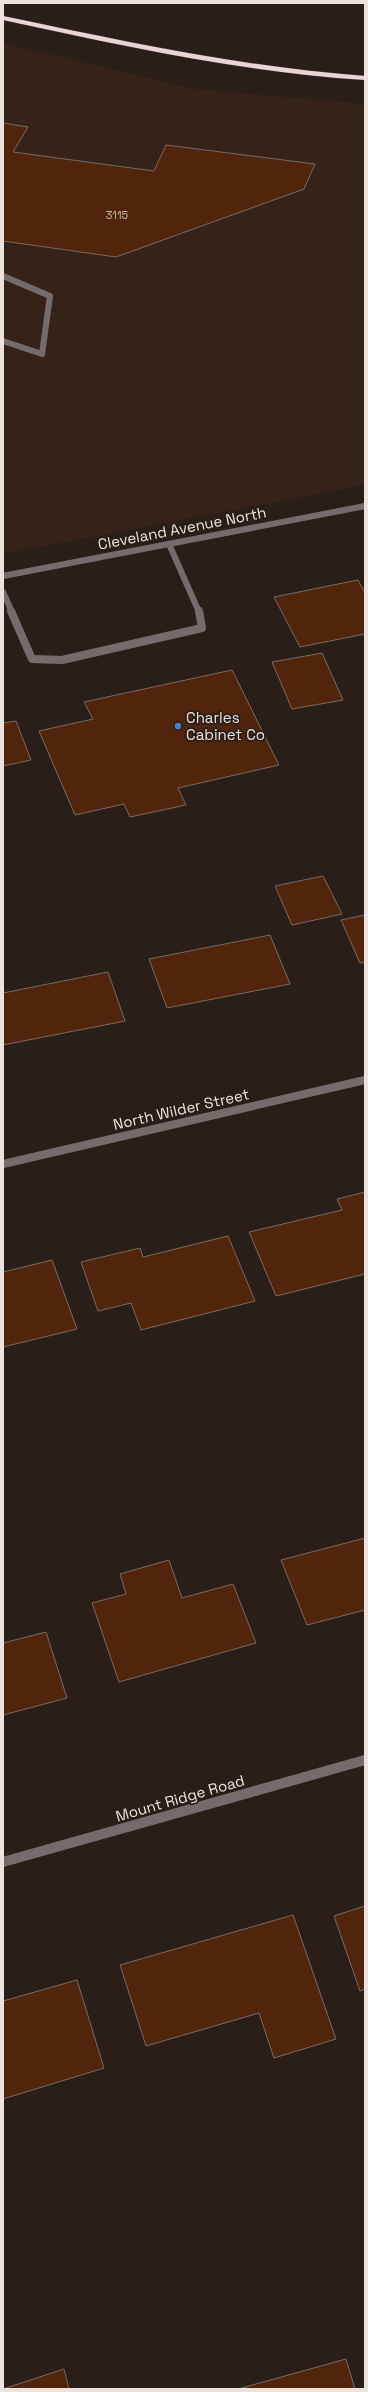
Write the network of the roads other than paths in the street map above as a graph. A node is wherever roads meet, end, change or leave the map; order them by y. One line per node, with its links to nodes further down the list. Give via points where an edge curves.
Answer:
1 (3, 18): 2 (highway, via 251,68 319,76)
2 (365, 78)
3 (3, 276): 4 (street, via 50,296 42,354)
4 (3, 341)
5 (365, 506): 6 (street, Cleveland Avenue North)
6 (169, 544): 7 (street, Cleveland Avenue North); 8 (street, via 198,607 202,628 62,660 32,659)
7 (3, 576)
8 (3, 592)
9 (365, 1080): 10 (street, North Wilder Street)
10 (3, 1164)
11 (365, 1760): 12 (street, Mount Ridge Road)
12 (3, 1862)

